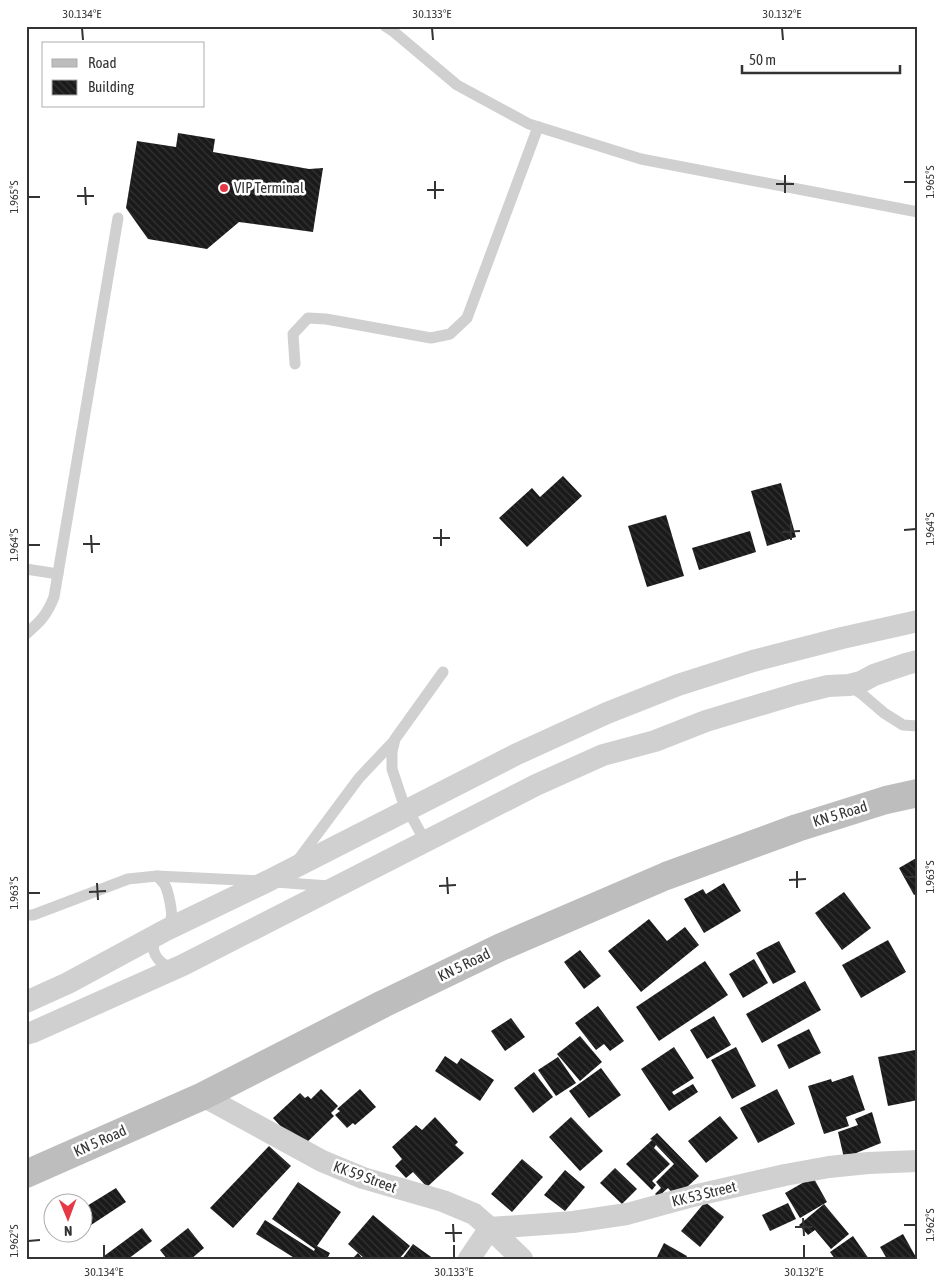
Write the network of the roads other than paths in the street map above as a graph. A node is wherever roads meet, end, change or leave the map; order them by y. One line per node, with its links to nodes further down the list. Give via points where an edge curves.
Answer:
1 (385, 26): 2 (lane, via 457,85)
2 (538, 127): 3 (lane, via 640,159); 5 (lane, via 467,318 450,334 431,338 308,318 293,334)
3 (918, 212)
4 (118, 218): 7 (lane)
5 (296, 364)
6 (26, 569): 7 (lane)
7 (58, 574): 9 (lane, via 50,609)
8 (918, 622): 16 (street, via 752,661 678,685 517,754)
9 (26, 634)
10 (918, 662): 12 (street)
11 (443, 672): 14 (lane)
12 (849, 685): 13 (lane, via 903,726); 17 (street, via 828,686 796,694 603,755)
13 (918, 726)
14 (395, 739): 16 (lane, via 392,768); 18 (lane, via 359,778)
15 (918, 792): 27 (main road, KN 5 Road, via 797,828 666,876 501,947)
16 (408, 810): 17 (lane); 18 (street)
17 (425, 841): 21 (street)
18 (290, 870): 20 (street)
19 (157, 876): 20 (lane); 22 (lane, via 128,879); 23 (lane, via 166,886 172,912)
20 (268, 881): 21 (lane); 23 (street)
21 (338, 886): 24 (street)
22 (26, 915)
23 (166, 930): 24 (lane, via 154,944 156,956 165,965); 25 (street)
24 (183, 965): 26 (street)
25 (26, 1002)
26 (26, 1034)
27 (203, 1096): 29 (main road, KN 5 Road); 30 (street, KK 59 Street, via 322,1161 363,1178 444,1201 474,1214)
28 (918, 1161): 30 (street, KK 53 Street, via 829,1167 785,1174 627,1214)
29 (26, 1174)
30 (490, 1228): 31 (street); 32 (street, KK 59 Street)
31 (470, 1259)
32 (522, 1259)

